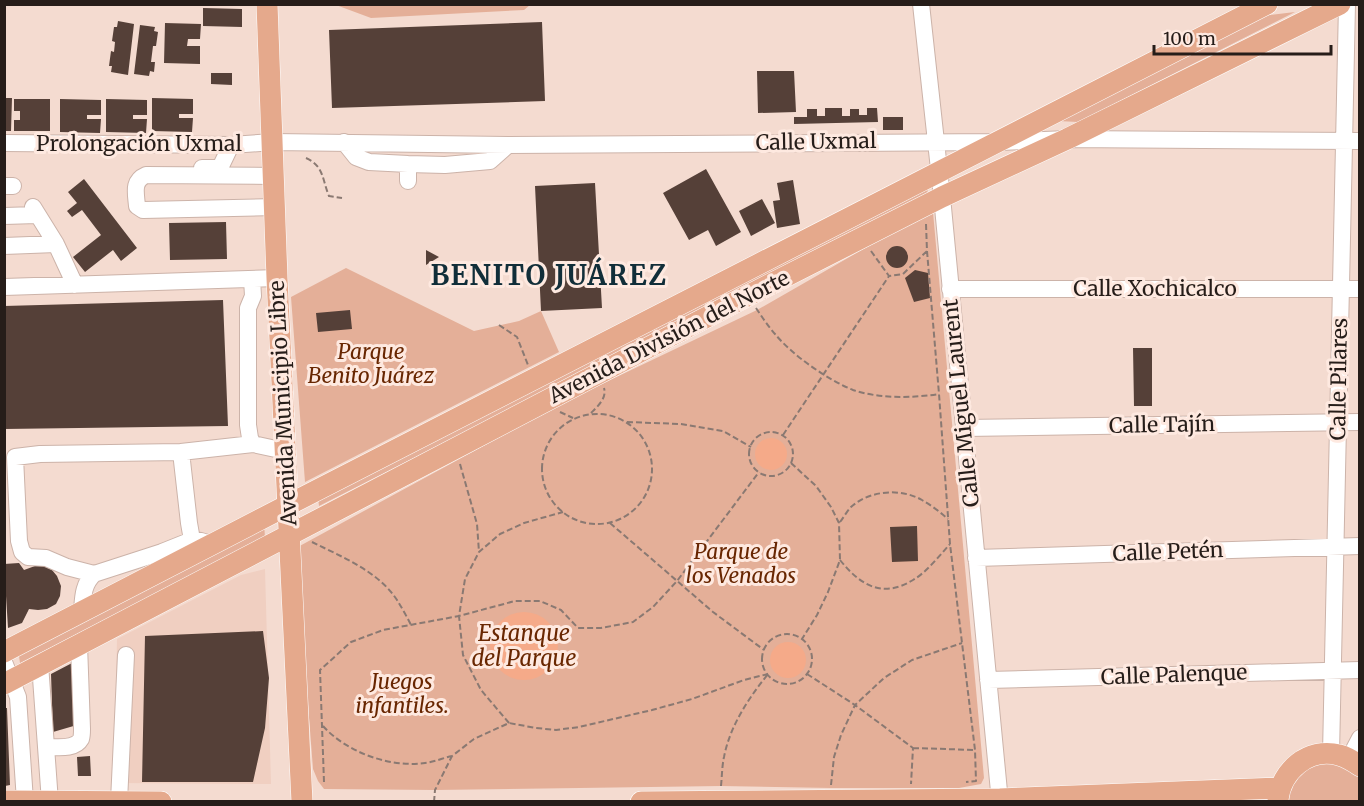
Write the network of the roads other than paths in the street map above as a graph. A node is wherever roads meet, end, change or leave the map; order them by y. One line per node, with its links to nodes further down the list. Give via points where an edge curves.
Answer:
1 (267, 4): 10 (main road, Avenida Municipio Libre)
2 (921, 4): 7 (street, Calle Miguel Laurent)
3 (1267, 4): 8 (main road, Avenida División del Norte)
4 (1340, 4): 6 (main road, Avenida División del Norte)
5 (1347, 4): 9 (street, Calle Pilares)
6 (1067, 139): 8 (street, Calle Uxmal); 9 (street, Calle Uxmal); 20 (main road, Avenida División del Norte)
7 (936, 141): 8 (street, Calle Uxmal); 15 (street, Calle Uxmal); 18 (street, Calle Miguel Laurent)
8 (1000, 141): 18 (main road, Avenida División del Norte)
9 (1352, 141): 30 (street, Calle Pilares)
10 (273, 142): 11 (street, Calle Uxmal); 14 (street, Prolongación Uxmal); 19 (main road, Avenida Municipio Libre)
11 (344, 142): 15 (street, Calle Uxmal); 15 (street, via 356,157 408,172 445,172 490,161)
12 (4, 143): 13 (street, Prolongación Uxmal)
13 (152, 145): 14 (street, Prolongación Uxmal); 16 (street)
14 (231, 145): 17 (street)
15 (508, 145)
16 (161, 172): 17 (street); 21 (street, via 139,178 139,208)
17 (222, 172): 19 (street)
18 (939, 172): 20 (street, Calle Miguel Laurent); 39 (main road, Avenida División del Norte)
19 (274, 176): 21 (main road, Avenida Municipio Libre)
20 (942, 197): 29 (street, Calle Miguel Laurent); 40 (main road, Avenida División del Norte)
21 (275, 207): 25 (main road, Avenida Municipio Libre)
22 (4, 216): 23 (street, via 35,211)
23 (56, 244): 24 (street); 27 (street)
24 (4, 246)
25 (277, 278): 26 (street); 36 (main road, Avenida Municipio Libre)
26 (247, 279): 27 (street); 35 (street, via 253,296 248,308 248,425)
27 (75, 285): 28 (street)
28 (4, 287)
29 (950, 289): 30 (street, Calle Xochicalco); 34 (street, Calle Miguel Laurent)
30 (1341, 289): 31 (street, Calle Xochicalco); 33 (street, Calle Pilares)
31 (1359, 289)
32 (1359, 422): 33 (street, Calle Tajín)
33 (1338, 423): 34 (street, Calle Tajín); 43 (street, Calle Pilares)
34 (964, 428): 44 (street, Calle Miguel Laurent)
35 (253, 444): 36 (street); 37 (street)
36 (285, 451): 39 (main road, Avenida Municipio Libre)
37 (181, 452): 38 (street); 41 (street)
38 (10, 454): 45 (street, via 22,552 28,557 46,558)
39 (288, 504): 40 (main road, Avenida Municipio Libre); 41 (main road, Avenida División del Norte)
40 (289, 535): 47 (main road, Avenida División del Norte); 66 (main road, Avenida Municipio Libre)
41 (202, 542): 45 (street); 46 (main road, Avenida División del Norte)
42 (1359, 546): 43 (street, Calle Petén)
43 (1335, 548): 44 (street, Calle Petén); 52 (street, Calle Pilares)
44 (976, 558): 54 (street, Calle Miguel Laurent)
45 (94, 574): 46 (street, via 84,590)
46 (82, 611): 48 (main road, Avenida División del Norte)
47 (79, 644): 50 (main road, Avenida División del Norte); 56 (street, via 80,740 75,745)
48 (4, 652)
49 (126, 655): 64 (street)
50 (40, 664): 53 (main road, Avenida División del Norte); 56 (street)
51 (1359, 670): 52 (street, Calle Palenque)
52 (1332, 671): 54 (street, Calle Palenque); 57 (street, Calle Pilares)
53 (7, 676): 62 (street, via 18,697)
54 (988, 680): 60 (street, Calle Miguel Laurent)
55 (1359, 738): 57 (street)
56 (47, 747): 63 (street)
57 (1346, 760): 58 (main road, via 1318,754 1305,759 1286,776)
58 (1279, 795): 60 (main road)
59 (722, 800): 60 (main road); 67 (main road)
60 (1000, 800)
61 (4, 801): 62 (main road)
62 (25, 801): 63 (main road)
63 (50, 801): 64 (main road)
64 (118, 801): 65 (main road)
65 (161, 801)
66 (302, 801)
67 (641, 801)

